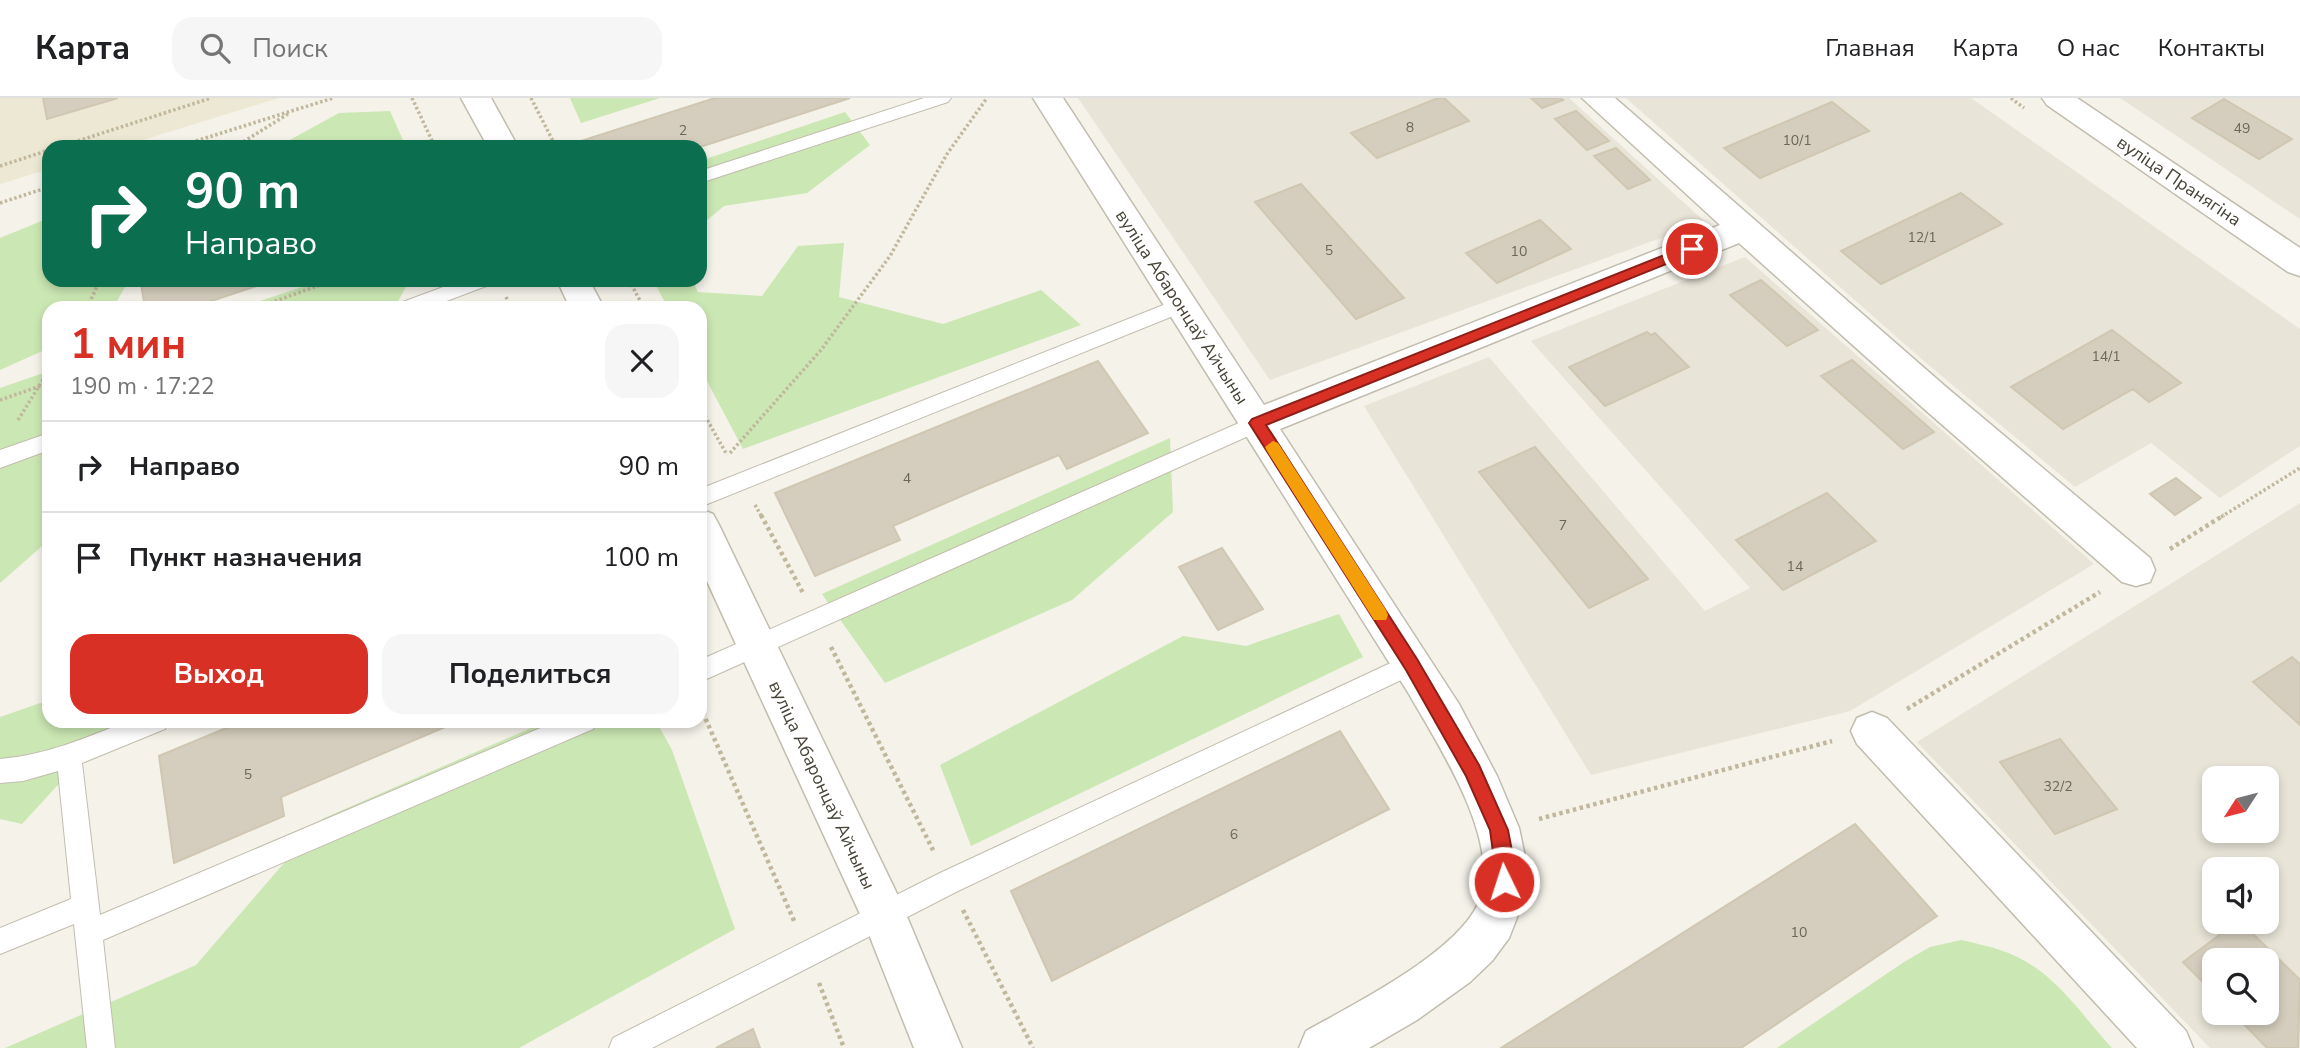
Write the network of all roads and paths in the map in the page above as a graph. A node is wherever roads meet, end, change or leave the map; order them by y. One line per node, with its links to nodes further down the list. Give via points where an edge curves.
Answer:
1 (211, 98): 12 (path)
2 (333, 98): 11 (path)
3 (412, 98): 15 (path)
4 (476, 98): 16 (street)
5 (531, 98): 17 (path)
6 (942, 98): 20 (lane)
7 (987, 98): 38 (path, via 947,154 875,277 821,350)
8 (1048, 98): 29 (street, вуліца Абаронцаў Айчыны)
9 (1597, 98): 23 (street)
10 (2057, 98): 24 (street, вуліца Пранягіна)
11 (295, 110): 13 (path); 14 (path)
12 (81, 140)
13 (199, 140)
14 (246, 140)
15 (432, 140)
16 (499, 140)
17 (552, 140)
18 (42, 152): 19 (path)
19 (0, 166)
20 (707, 175)
21 (42, 189): 22 (path)
22 (0, 203)
23 (1742, 229): 35 (street); 44 (street)
24 (2300, 264)
25 (314, 287): 27 (path)
26 (463, 287): 28 (lane)
27 (276, 301)
28 (426, 301)
29 (1181, 305): 35 (street, вуліца Абаронцаў Айчыны); 41 (lane)
30 (42, 381): 32 (path)
31 (42, 385): 32 (path)
32 (39, 386): 33 (path); 36 (path)
33 (0, 400)
34 (707, 420): 38 (path)
35 (1257, 423): 45 (lane); 47 (street, вуліца Абаронцаў Айчыны)
36 (13, 429)
37 (42, 444): 39 (lane)
38 (727, 456): 41 (path)
39 (0, 459)
40 (2300, 468): 44 (path)
41 (741, 481): 42 (lane); 45 (path)
42 (707, 495)
43 (707, 540): 46 (street, вуліца Абаронцаў Айчыны)
44 (2136, 570): 52 (path)
45 (817, 619): 46 (lane); 56 (path)
46 (758, 647): 48 (lane); 58 (street, вуліца Абаронцаў Айчыны)
47 (1412, 664): 55 (street, вуліца Абаронцаў Айчыны, via 1473,771); 56 (lane)
48 (707, 668)
49 (707, 722): 61 (path)
50 (139, 728): 53 (lane)
51 (568, 728): 59 (lane)
52 (1872, 731): 55 (path); 68 (street)
53 (69, 757): 54 (lane); 57 (lane)
54 (0, 771)
55 (1499, 830): 67 (street, вуліца Абаронцаў Айчыны, via 1506,867 1503,897 1492,925 1473,950 1444,974)
56 (950, 882): 58 (lane); 66 (path)
57 (86, 906): 59 (lane); 60 (lane)
58 (884, 916): 61 (lane); 65 (street, вуліца Абаронцаў Айчыны)
59 (89, 933): 62 (lane)
60 (0, 941)
61 (808, 954): 63 (lane); 64 (path)
62 (101, 1048)
63 (623, 1048)
64 (844, 1048)
65 (938, 1048)
66 (1032, 1048)
67 (1323, 1048)
68 (2169, 1048)

